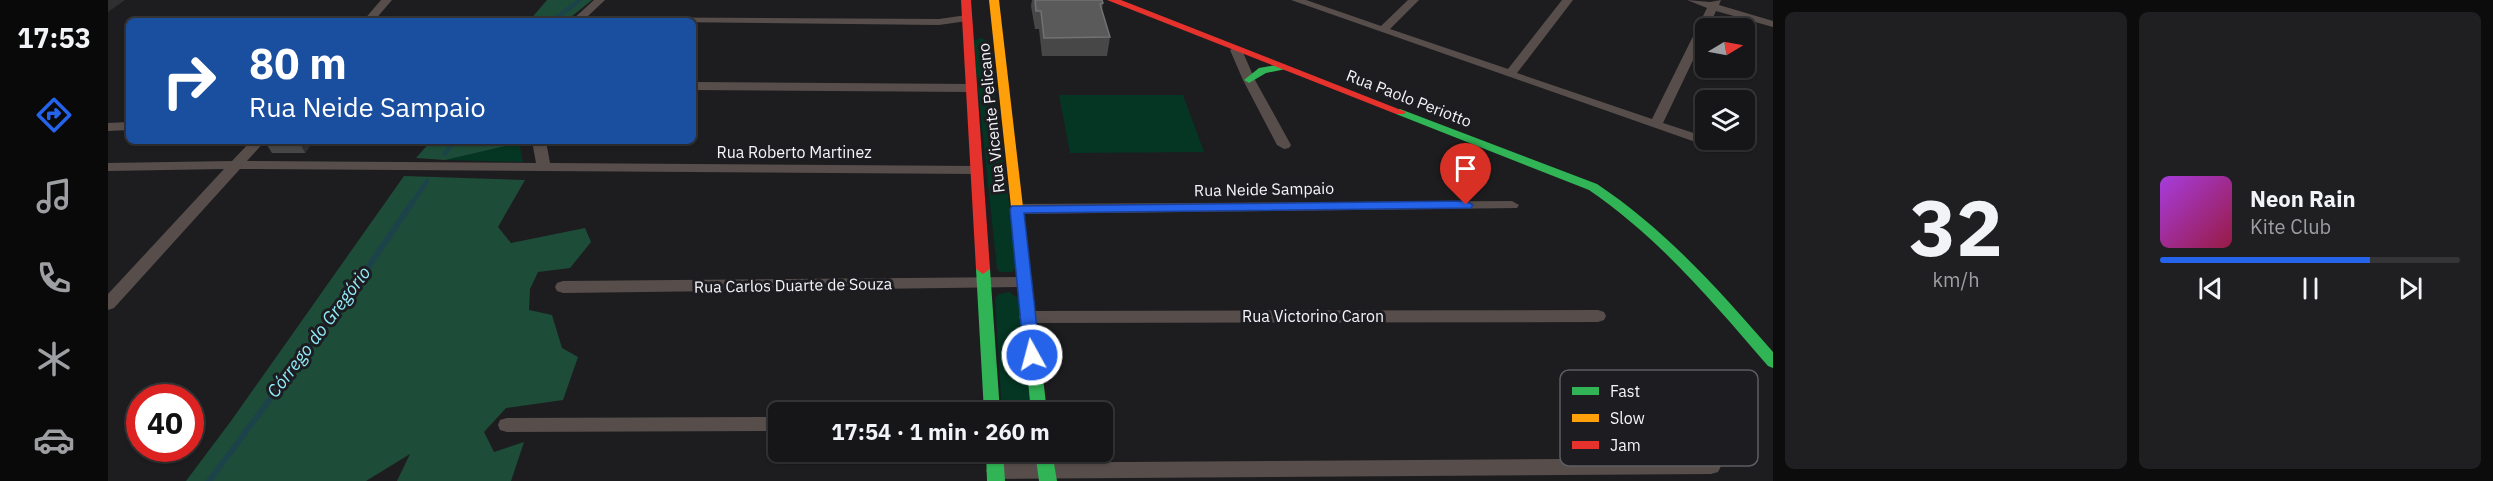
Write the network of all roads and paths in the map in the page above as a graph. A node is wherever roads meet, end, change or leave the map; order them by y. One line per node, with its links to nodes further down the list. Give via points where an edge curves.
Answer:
1 (387, 0): 11 (street)
2 (600, 0): 12 (street)
3 (966, 0): 14 (street, Rua Vicente Pelicano)
4 (994, 0): 14 (street, Rua Vicente Pelicano)
5 (1112, 0): 17 (street, Rua Paolo Periotto)
6 (1296, 0): 16 (street)
7 (1414, 0): 16 (street)
8 (1568, 0): 19 (street)
9 (1692, 0): 10 (street)
10 (1714, 4): 15 (street); 23 (street)
11 (371, 18)
12 (579, 18)
13 (696, 21): 14 (street)
14 (982, 22): 22 (street, Rua Vicente Pelicano); 35 (street, Rua Vicente Pelicano)
15 (1771, 24)
16 (1383, 30): 19 (street)
17 (1236, 50): 18 (street, Rua Paolo Periotto); 20 (street)
18 (1282, 67): 20 (street, via 1263,70); 42 (street, Rua Paolo Periotto, via 1613,198 1663,239)
19 (1510, 74): 23 (street)
20 (1249, 80): 29 (street)
21 (696, 86): 22 (street)
22 (971, 88): 33 (street, Rua Vicente Pelicano)
23 (1656, 124): 26 (street)
24 (108, 126): 25 (street)
25 (126, 126)
26 (1695, 138)
27 (255, 144): 30 (street)
28 (540, 144): 32 (street)
29 (1284, 145)
30 (237, 165): 31 (street, Rua Roberto Martinez); 32 (street, Rua Roberto Martinez); 39 (street)
31 (108, 167)
32 (544, 167): 33 (street, Rua Roberto Martinez)
33 (976, 170): 37 (street, Rua Vicente Pelicano)
34 (1512, 205): 35 (street, Rua Neide Sampaio)
35 (1017, 209): 36 (street, Rua Vicente Pelicano)
36 (1024, 282): 37 (street, Rua Carlos Duarte de Souza); 41 (street, Rua Vicente Pelicano)
37 (983, 283): 38 (street, Rua Carlos Duarte de Souza); 43 (street, Rua Vicente Pelicano)
38 (563, 287)
39 (108, 304)
40 (1598, 316): 41 (street, Rua Victorino Caron)
41 (1027, 317): 44 (street, Rua Vicente Pelicano)
42 (1773, 362)
43 (991, 402)
44 (1038, 402)
45 (768, 424): 46 (street)
46 (507, 425)
47 (1711, 466): 48 (street)
48 (1046, 467): 49 (street)
49 (996, 476)

